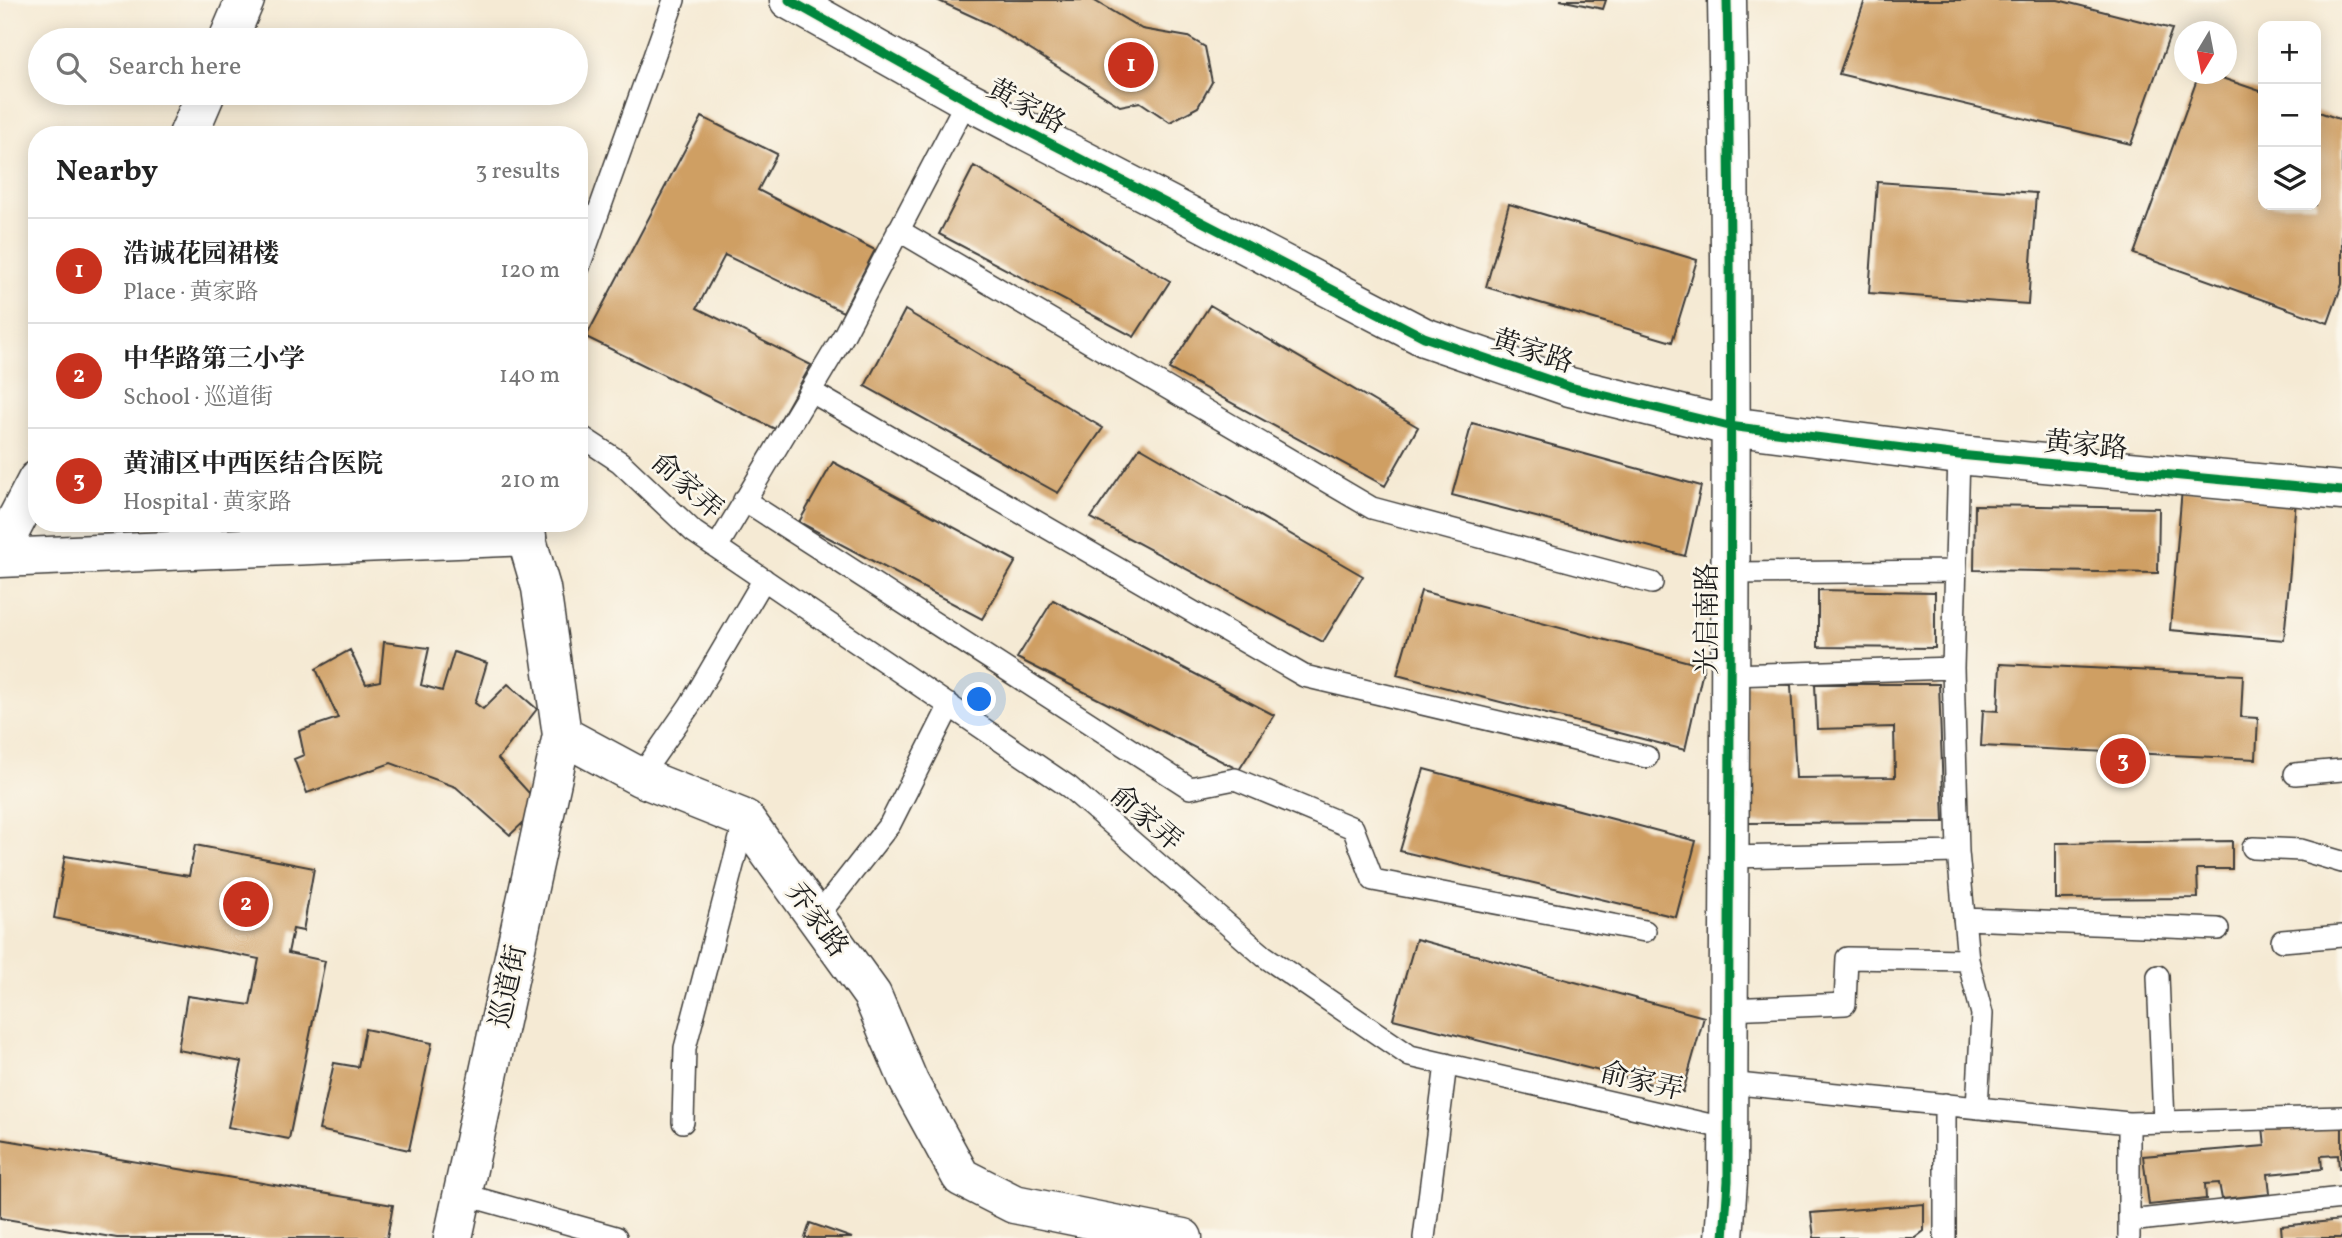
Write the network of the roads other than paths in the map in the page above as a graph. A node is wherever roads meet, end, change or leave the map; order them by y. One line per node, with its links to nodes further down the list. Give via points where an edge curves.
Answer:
1 (245, 0): 5 (street)
2 (674, 0): 10 (lane)
3 (789, 0): 6 (street, 黄家路)
4 (1727, 0): 12 (street, 光启南路)
5 (233, 28)
6 (967, 100): 9 (lane); 12 (street, 黄家路, via 1424,337 1570,387)
7 (201, 105): 8 (street)
8 (192, 126)
9 (898, 230): 11 (lane); 26 (lane, via 1372,508)
10 (588, 242)
11 (810, 391): 17 (lane); 31 (lane, via 1304,676)
12 (1729, 426): 14 (street, 黄家路); 24 (street, 光启南路)
13 (588, 441): 20 (lane, 俞家弄, via 620,462 694,532)
14 (1959, 456): 15 (street, 黄家路); 23 (lane)
15 (2342, 491)
16 (28, 497): 21 (street)
17 (744, 500): 20 (lane); 43 (lane, via 1190,788 1235,779 1353,828 1373,880)
18 (487, 532): 22 (street)
19 (525, 532): 30 (street, via 541,588)
20 (717, 547): 25 (lane, 俞家弄)
21 (0, 551)
22 (0, 558)
23 (1954, 571): 24 (lane); 27 (lane)
24 (1729, 573): 28 (street, 光启南路)
25 (764, 579): 29 (lane, 俞家弄); 34 (lane, via 690,705)
26 (1652, 583)
27 (1953, 668): 28 (lane); 37 (lane)
28 (1729, 675): 38 (street, 光启南路)
29 (950, 705): 40 (lane, via 890,824); 49 (lane, 俞家弄, via 1069,787 1264,956 1410,1056)
30 (562, 734): 34 (street); 58 (street, 巡道街)
31 (1647, 757)
32 (2342, 770): 33 (lane)
33 (2295, 774)
34 (640, 777): 35 (street)
35 (745, 819): 40 (street, 乔家路); 54 (lane, via 685,1048)
36 (2253, 848): 39 (lane, via 2301,850)
37 (1958, 852): 38 (lane); 41 (lane)
38 (1729, 857): 48 (street, 光启南路)
39 (2342, 862)
40 (817, 917): 63 (street, 乔家路, via 872,995 909,1082 961,1177 1014,1204)
41 (1964, 919): 42 (lane); 46 (lane)
42 (2218, 929)
43 (1645, 931)
44 (2342, 936): 45 (lane)
45 (2282, 941)
46 (1968, 960): 48 (lane, via 1847,958 1845,1004); 52 (lane, via 1982,1014)
47 (2158, 976): 55 (lane)
48 (1728, 1010): 50 (street, 光启南路)
49 (1446, 1064): 57 (lane, 俞家弄); 64 (lane)
50 (1728, 1083): 51 (lane); 57 (street, 光启南路)
51 (1945, 1104): 52 (lane); 66 (lane)
52 (1977, 1108): 56 (lane)
53 (2342, 1118): 55 (lane)
54 (683, 1122)
55 (2164, 1122): 56 (lane)
56 (2129, 1123): 60 (lane)
57 (1728, 1129): 65 (street, 光启南路)
58 (462, 1194): 61 (lane); 62 (street, 巡道街)
59 (2342, 1198): 60 (lane)
60 (2129, 1230)
61 (616, 1237)
62 (453, 1238)
63 (1183, 1238)
64 (1424, 1238)
65 (1724, 1238)
66 (1945, 1238)

